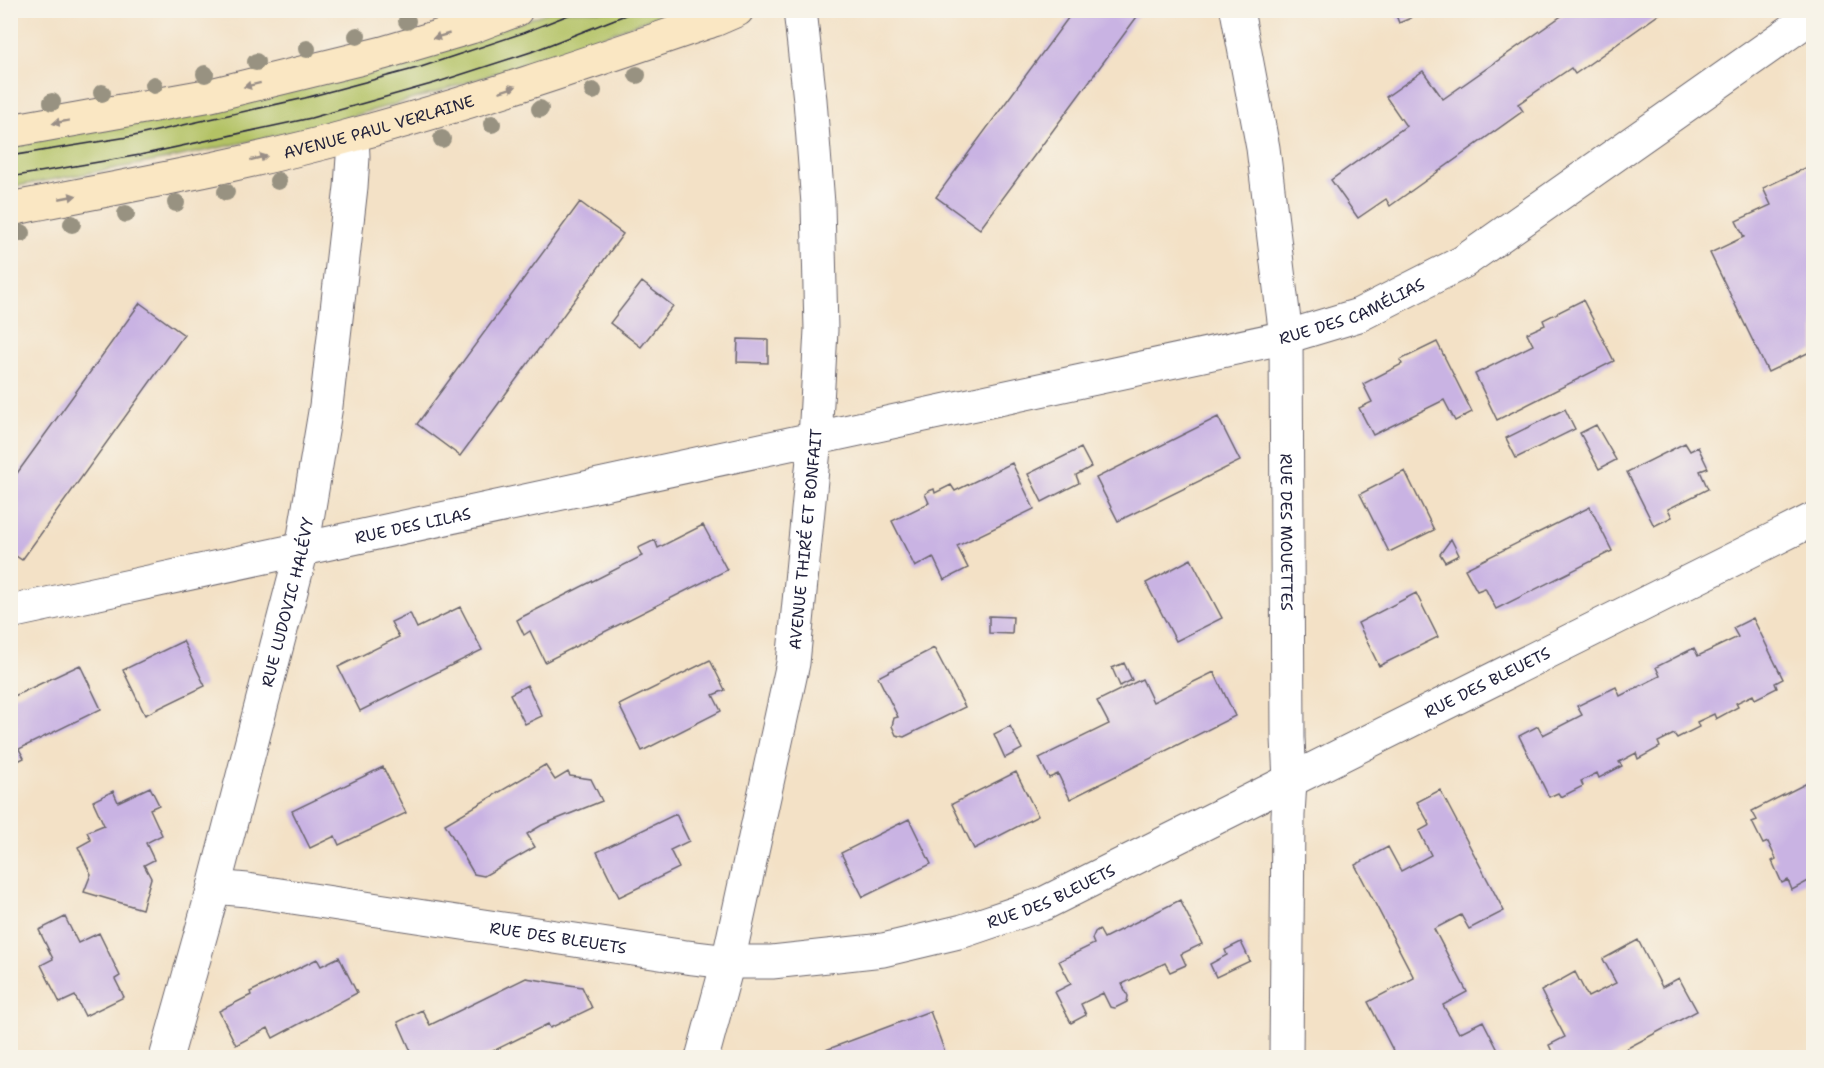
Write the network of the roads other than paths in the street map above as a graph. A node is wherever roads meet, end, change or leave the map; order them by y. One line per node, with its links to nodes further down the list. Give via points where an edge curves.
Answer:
1 (516, 10): 6 (street, one-way to 6, via 394,50 223,92)
2 (737, 10): 7 (street, AVENUE PAUL VERLAINE, one-way to 2, via 489,96)
3 (800, 10): 10 (street, AVENUE THIRÉ ET BONFAIT, via 818,204 821,330)
4 (1237, 10): 9 (street, RUE DES MOUETTES, via 1263,148)
5 (1814, 15): 9 (street, RUE DES CAMÉLIAS, via 1463,262 1359,315)
6 (10, 131)
7 (352, 136): 8 (street, AVENUE PAUL VERLAINE, one-way to 7); 12 (street, RUE LUDOVIC HALÉVY, via 351,187 326,406)
8 (10, 209)
9 (1286, 337): 10 (street, RUE DES CAMÉLIAS); 14 (street, RUE DES MOUETTES)
10 (815, 439): 12 (street, RUE DES LILAS); 16 (street, AVENUE THIRÉ ET BONFAIT, via 793,663)
11 (1814, 519): 14 (street, RUE DES BLEUETS)
12 (302, 549): 13 (street, RUE DES LILAS); 15 (street, RUE LUDOVIC HALÉVY)
13 (10, 612)
14 (1290, 781): 16 (street, RUE DES BLEUETS, via 1043,904 963,931 883,951 772,962); 19 (street, RUE DES MOUETTES)
15 (214, 887): 16 (street, RUE DES BLEUETS); 17 (street, RUE LUDOVIC HALÉVY)
16 (728, 962): 18 (street, AVENUE THIRÉ ET BONFAIT)
17 (166, 1058)
18 (702, 1058)
19 (1286, 1058)

